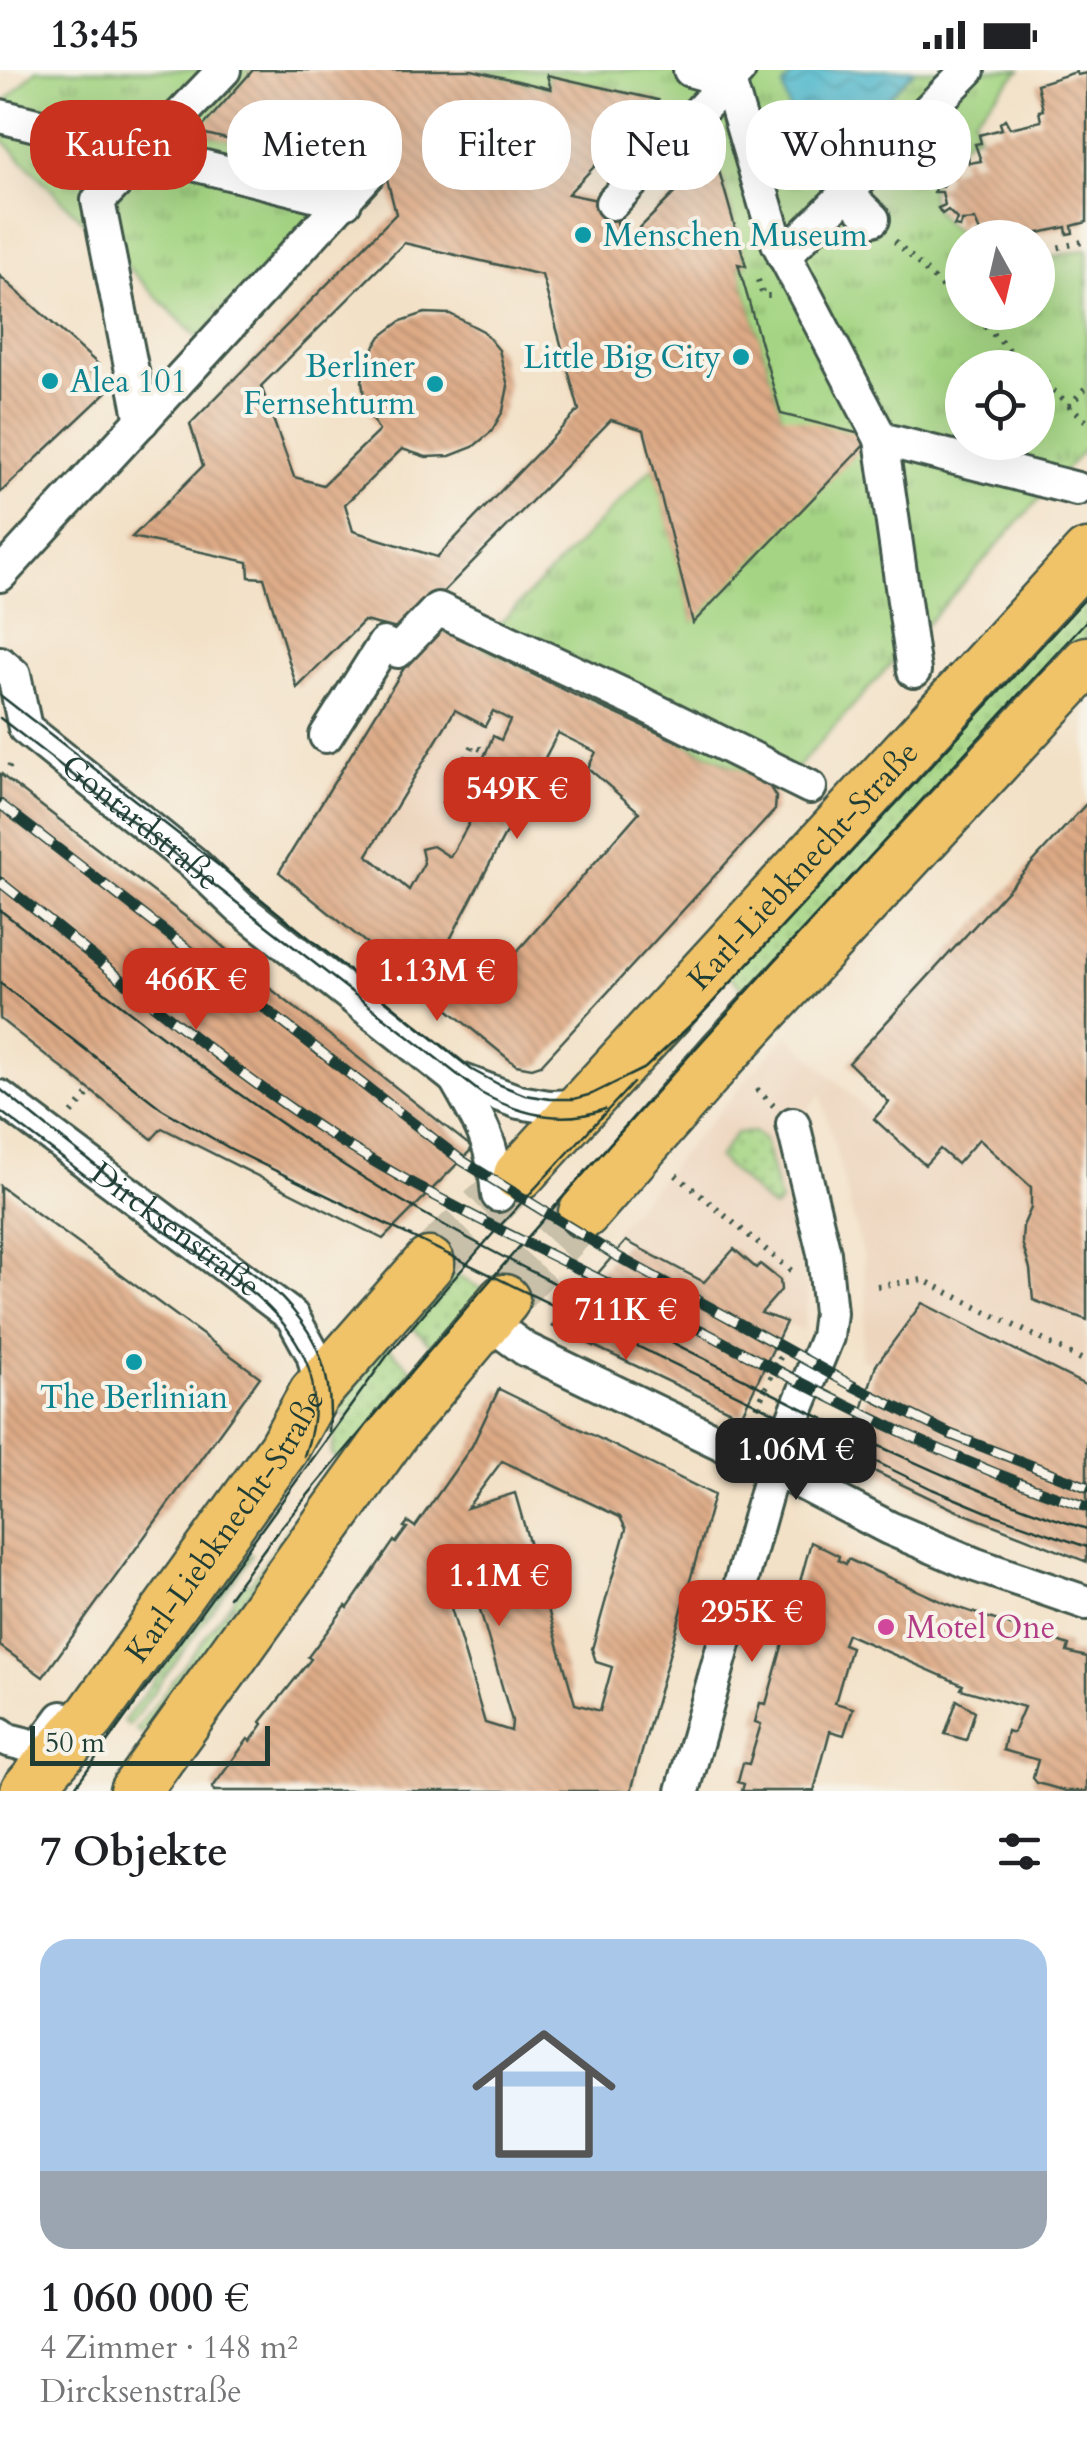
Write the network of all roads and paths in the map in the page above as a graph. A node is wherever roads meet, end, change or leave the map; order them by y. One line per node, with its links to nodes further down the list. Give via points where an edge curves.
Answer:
1 (184, 70): 6 (street)
2 (224, 70): 7 (street)
3 (690, 70): 5 (street)
4 (968, 70): 13 (street)
5 (734, 75): 15 (street); 18 (street)
6 (191, 100)
7 (195, 100)
8 (0, 116): 9 (street)
9 (30, 123)
10 (207, 167): 14 (street)
11 (109, 190): 26 (street, via 98,201)
12 (355, 190): 14 (street)
13 (848, 195): 16 (street); 18 (street)
14 (345, 202): 26 (street)
15 (612, 203)
16 (883, 229): 20 (path)
17 (1087, 242): 19 (path)
18 (779, 244): 28 (street)
19 (1055, 249)
20 (945, 289)
21 (989, 330): 22 (path)
22 (1009, 350)
23 (1087, 386): 25 (path)
24 (1055, 392): 25 (path)
25 (1069, 406): 27 (path)
26 (142, 421): 31 (street)
27 (1087, 422)
28 (881, 439): 29 (street); 34 (street)
29 (1077, 489)
30 (1087, 554): 41 (main road, Karl-Liebknecht-Straße)
31 (0, 575)
32 (1087, 662): 45 (main road)
33 (0, 663): 39 (street, Gontardstraße, via 14,675 24,728)
34 (914, 671)
35 (326, 736): 37 (street, via 384,644 398,651 438,609)
36 (487, 752): 38 (path, via 473,745)
37 (810, 786)
38 (443, 805)
39 (455, 1078): 41 (street, Gontardstraße, via 519,1102); 44 (street, Gontardstraße)
40 (0, 1098): 52 (street, Dircksenstraße, via 292,1316 313,1354)
41 (580, 1106): 44 (main road, Karl-Liebknecht-Straße)
42 (793, 1124): 54 (street, via 824,1253 830,1313 827,1338)
43 (676, 1175): 48 (path, via 796,1275)
44 (508, 1185)
45 (584, 1213)
46 (429, 1262): 52 (main road, Karl-Liebknecht-Straße)
47 (876, 1286): 51 (path, via 923,1280)
48 (797, 1290)
49 (496, 1311): 54 (street, via 526,1349); 59 (main road, via 396,1428)
50 (790, 1337): 53 (path)
51 (1087, 1362)
52 (320, 1386): 58 (main road, Karl-Liebknecht-Straße, via 284,1449 92,1714)
53 (746, 1429)
54 (773, 1468): 55 (street, via 905,1535); 60 (street)
55 (1087, 1603)
56 (74, 1702): 57 (street, via 40,1748)
57 (0, 1734)
58 (26, 1791)
59 (134, 1791)
60 (684, 1791)

